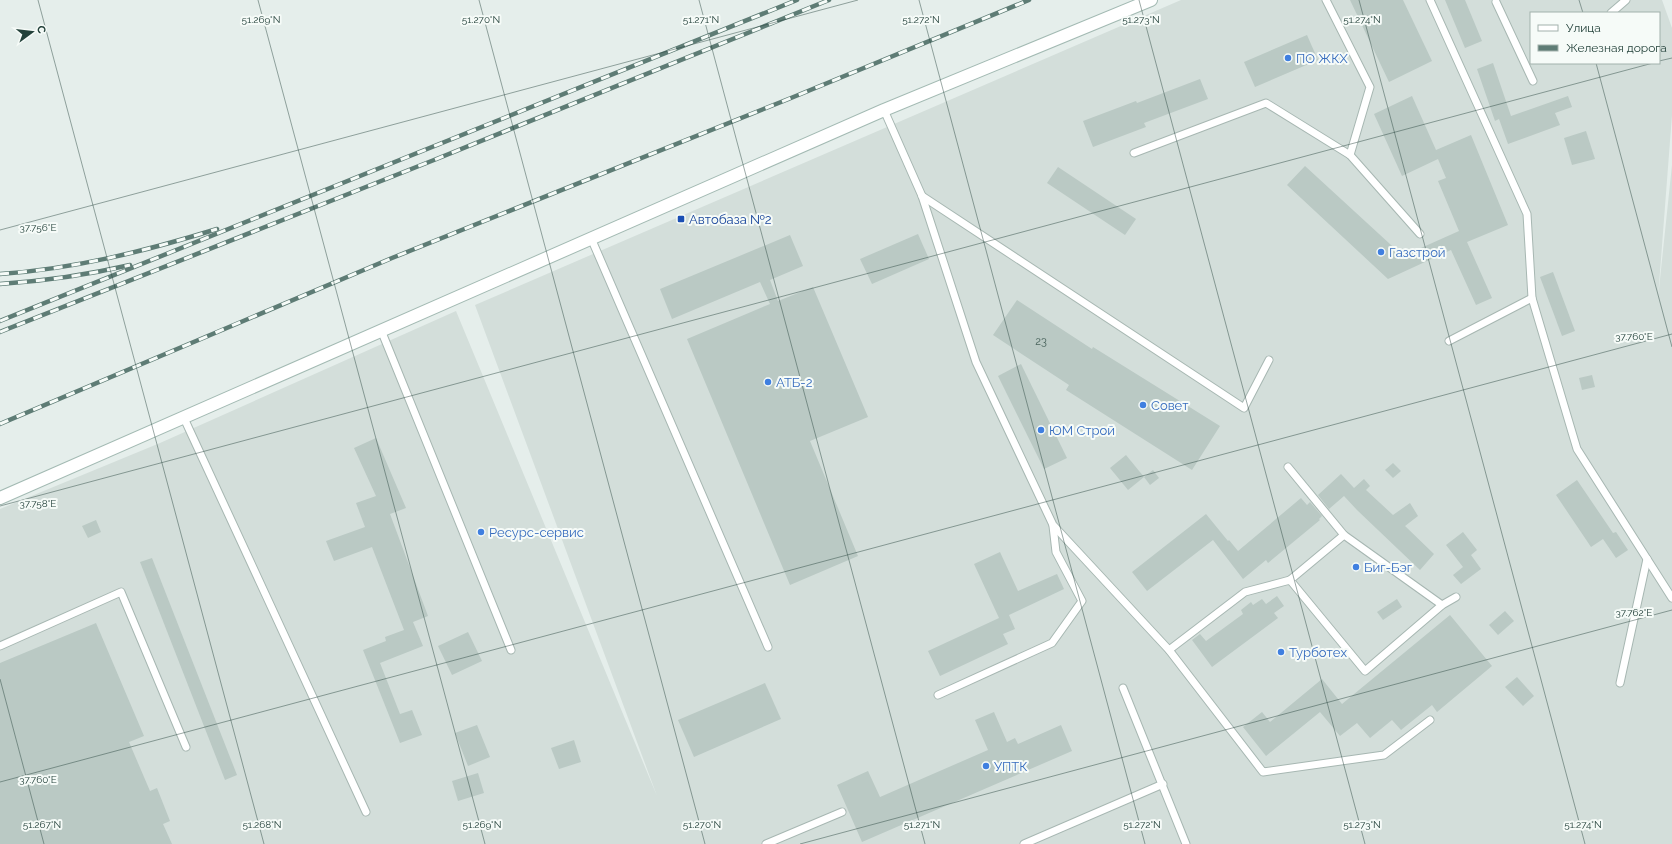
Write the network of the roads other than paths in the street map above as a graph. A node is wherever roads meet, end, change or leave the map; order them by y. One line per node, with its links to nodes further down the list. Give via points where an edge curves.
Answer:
1 (1151, 0): 9 (street)
2 (1326, 0): 11 (lane, via 1370,87)
3 (1430, 0): 15 (lane, via 1527,214)
4 (1626, 0): 6 (lane)
5 (1496, 2): 7 (lane)
6 (1612, 12)
7 (1528, 63): 8 (lane)
8 (1533, 81)
9 (884, 110): 12 (lane); 14 (street)
10 (1134, 153): 11 (lane, via 1266,103)
11 (1350, 155): 13 (lane)
12 (922, 196): 18 (lane, via 1244,408); 22 (lane, via 976,362)
13 (1420, 234)
14 (591, 238): 16 (street); 30 (lane)
15 (1532, 298): 17 (lane); 24 (lane, via 1577,449)
16 (381, 330): 19 (street); 31 (lane)
17 (1449, 341)
18 (1269, 360)
19 (183, 416): 21 (street); 39 (lane)
20 (1288, 467): 23 (lane)
21 (0, 498)
22 (1053, 525): 32 (lane); 35 (lane, via 1056,552 1082,601 1052,643)
23 (1344, 535): 25 (lane); 28 (lane)
24 (1647, 559): 27 (lane); 33 (lane)
25 (1290, 580): 28 (lane, via 1365,671); 32 (lane, via 1245,592)
26 (1456, 597): 28 (lane)
27 (1672, 598)
28 (1442, 605)
29 (0, 646): 37 (lane, via 121,592)
30 (768, 647)
31 (511, 650)
32 (1169, 650): 36 (lane, via 1263,772 1384,755)
33 (1620, 683)
34 (1123, 688): 38 (lane)
35 (938, 695)
36 (1430, 720)
37 (186, 747)
38 (1163, 784): 42 (lane); 43 (lane)
39 (366, 812)
40 (842, 812): 41 (lane)
41 (766, 844)
42 (1024, 844)
43 (1186, 844)

